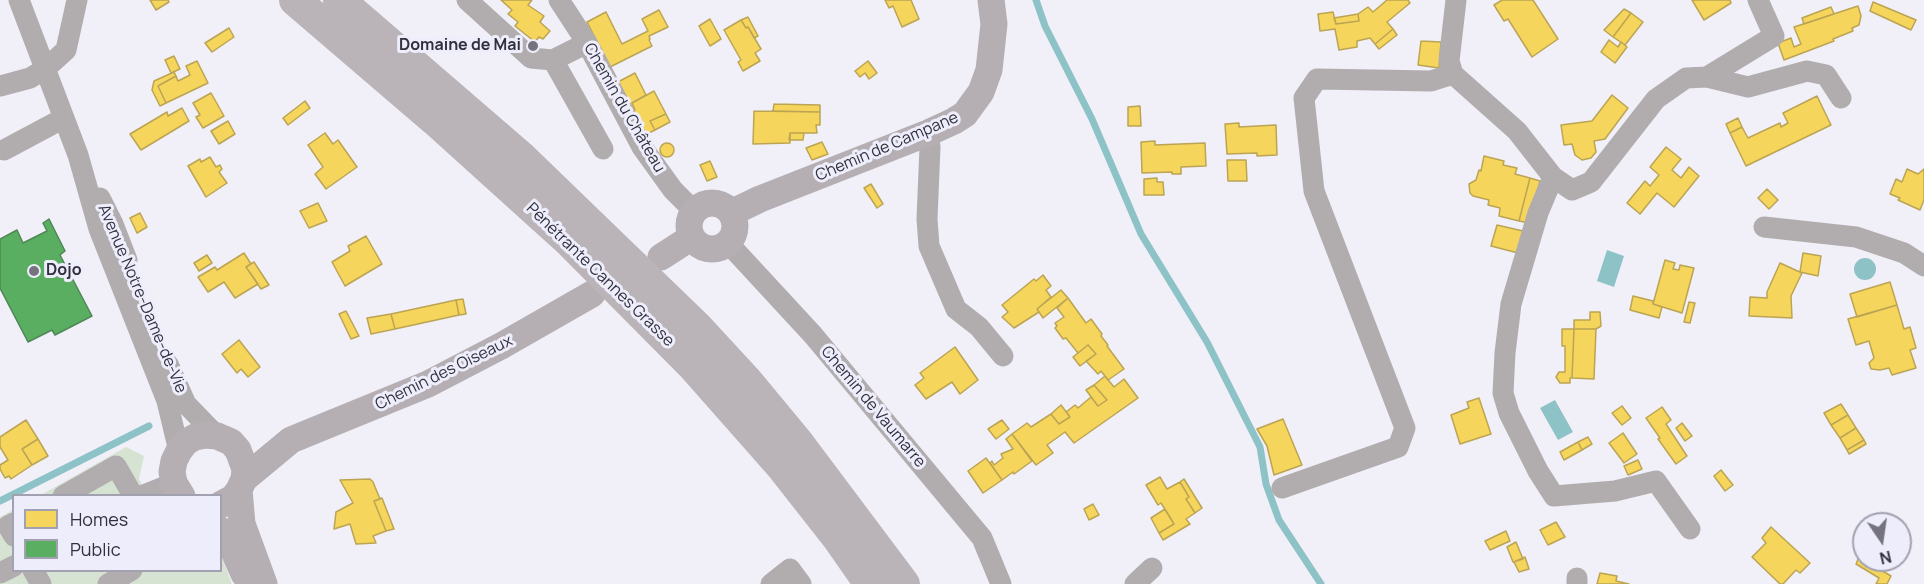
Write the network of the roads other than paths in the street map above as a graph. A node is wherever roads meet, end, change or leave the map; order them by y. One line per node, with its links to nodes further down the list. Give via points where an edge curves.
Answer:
1 (19, 0): 12 (street, Avenue Notre-Dame-de-Vie)
2 (77, 0): 12 (street, via 66,50)
3 (295, 0): 49 (highway, Pénétrante Cannes Grasse, via 570,242 693,366 783,468)
4 (339, 0): 50 (highway, Pénétrante Cannes Grasse, via 520,156 698,328 799,444)
5 (467, 0): 11 (street, via 531,58)
6 (559, 0): 10 (street, Chemin du Château)
7 (991, 0): 18 (main road, Chemin de Campane, via 992,50 981,92 965,114)
8 (1456, 0): 13 (street, via 1449,61)
9 (1758, 0): 14 (street, via 1774,36)
10 (587, 44): 11 (street); 24 (street, Chemin du Château, via 642,147)
11 (553, 60): 19 (street)
12 (45, 69): 15 (street, via 30,78); 17 (street, Avenue Notre-Dame-de-Vie)
13 (1453, 74): 22 (street, via 1517,131); 34 (street, via 1431,81 1317,79 1304,98 1314,191 1406,428 1398,447)
14 (1707, 77): 16 (street, via 1748,87 1807,71 1826,75); 22 (street, via 1686,78 1656,99 1591,182 1572,190)
15 (0, 86)
16 (1841, 98)
17 (64, 118): 20 (street); 21 (street, Avenue Notre-Dame-de-Vie)
18 (928, 133): 23 (main road, Chemin de Campane); 30 (street, via 929,246 956,309 979,327)
19 (603, 149)
20 (4, 150)
21 (78, 155): 31 (street, Avenue Notre-Dame-de-Vie, via 113,224 186,404); 33 (street, Avenue Notre-Dame-de-Vie, via 99,229 167,401)
22 (1553, 177): 40 (street, via 1511,304 1503,393 1509,413 1554,496 1616,491 1656,480)
23 (731, 213): 24 (main road, via 709,203 701,206); 26 (main road, via 735,229)
24 (693, 224): 26 (main road, via 705,248); 27 (main road)
25 (1764, 227): 28 (street, via 1856,237 1904,253)
26 (728, 243): 51 (street, Chemin de Vaumarre, via 813,335 982,538)
27 (661, 257)
28 (1924, 266)
29 (592, 294): 32 (main road, Chemin des Oiseaux, via 428,384)
30 (1003, 356)
31 (224, 439): 32 (main road, Chemin des Oiseaux); 33 (main road, Chemin des Oiseaux, via 195,437); 36 (main road, via 243,459)
32 (291, 440): 36 (main road, Chemin des Oiseaux)
33 (179, 450): 35 (main road, via 172,472)
34 (1282, 488)
35 (178, 489): 39 (street)
36 (235, 491): 46 (main road, via 242,524)
37 (65, 494): 38 (street, via 116,466)
38 (133, 494)
39 (141, 494)
40 (1690, 529)
41 (222, 533): 45 (main road)
42 (1152, 568): 52 (street)
43 (129, 572): 44 (street)
44 (108, 584)
45 (248, 584)
46 (264, 584)
47 (771, 584): 48 (street, via 790,569)
48 (801, 584)
49 (870, 584)
50 (904, 584)
51 (1001, 584)
52 (1135, 584)

